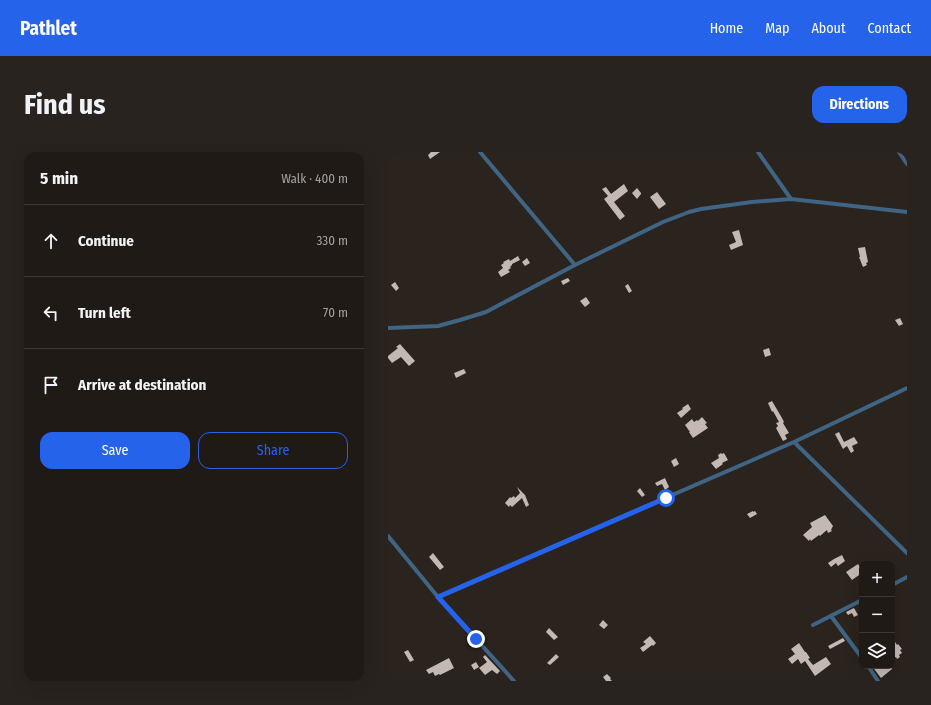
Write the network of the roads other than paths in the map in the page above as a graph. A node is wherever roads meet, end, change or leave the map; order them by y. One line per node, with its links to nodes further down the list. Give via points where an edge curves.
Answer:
1 (480, 152): 7 (street)
2 (758, 152): 5 (street)
3 (899, 152): 4 (street)
4 (907, 164)
5 (791, 199): 6 (street); 7 (street, via 689,212 662,222)
6 (907, 212)
7 (574, 264): 8 (street, via 486,312 438,326)
8 (388, 328)
9 (907, 388): 10 (street)
10 (794, 442): 12 (street); 15 (street)
11 (388, 536): 15 (street)
12 (907, 553)
13 (907, 578): 14 (street)
14 (895, 584)
15 (438, 597): 21 (street)
16 (859, 602): 17 (street)
17 (831, 616): 18 (street); 19 (street)
18 (813, 625)
19 (859, 654)
20 (870, 669): 22 (street)
21 (514, 681)
22 (878, 681)

